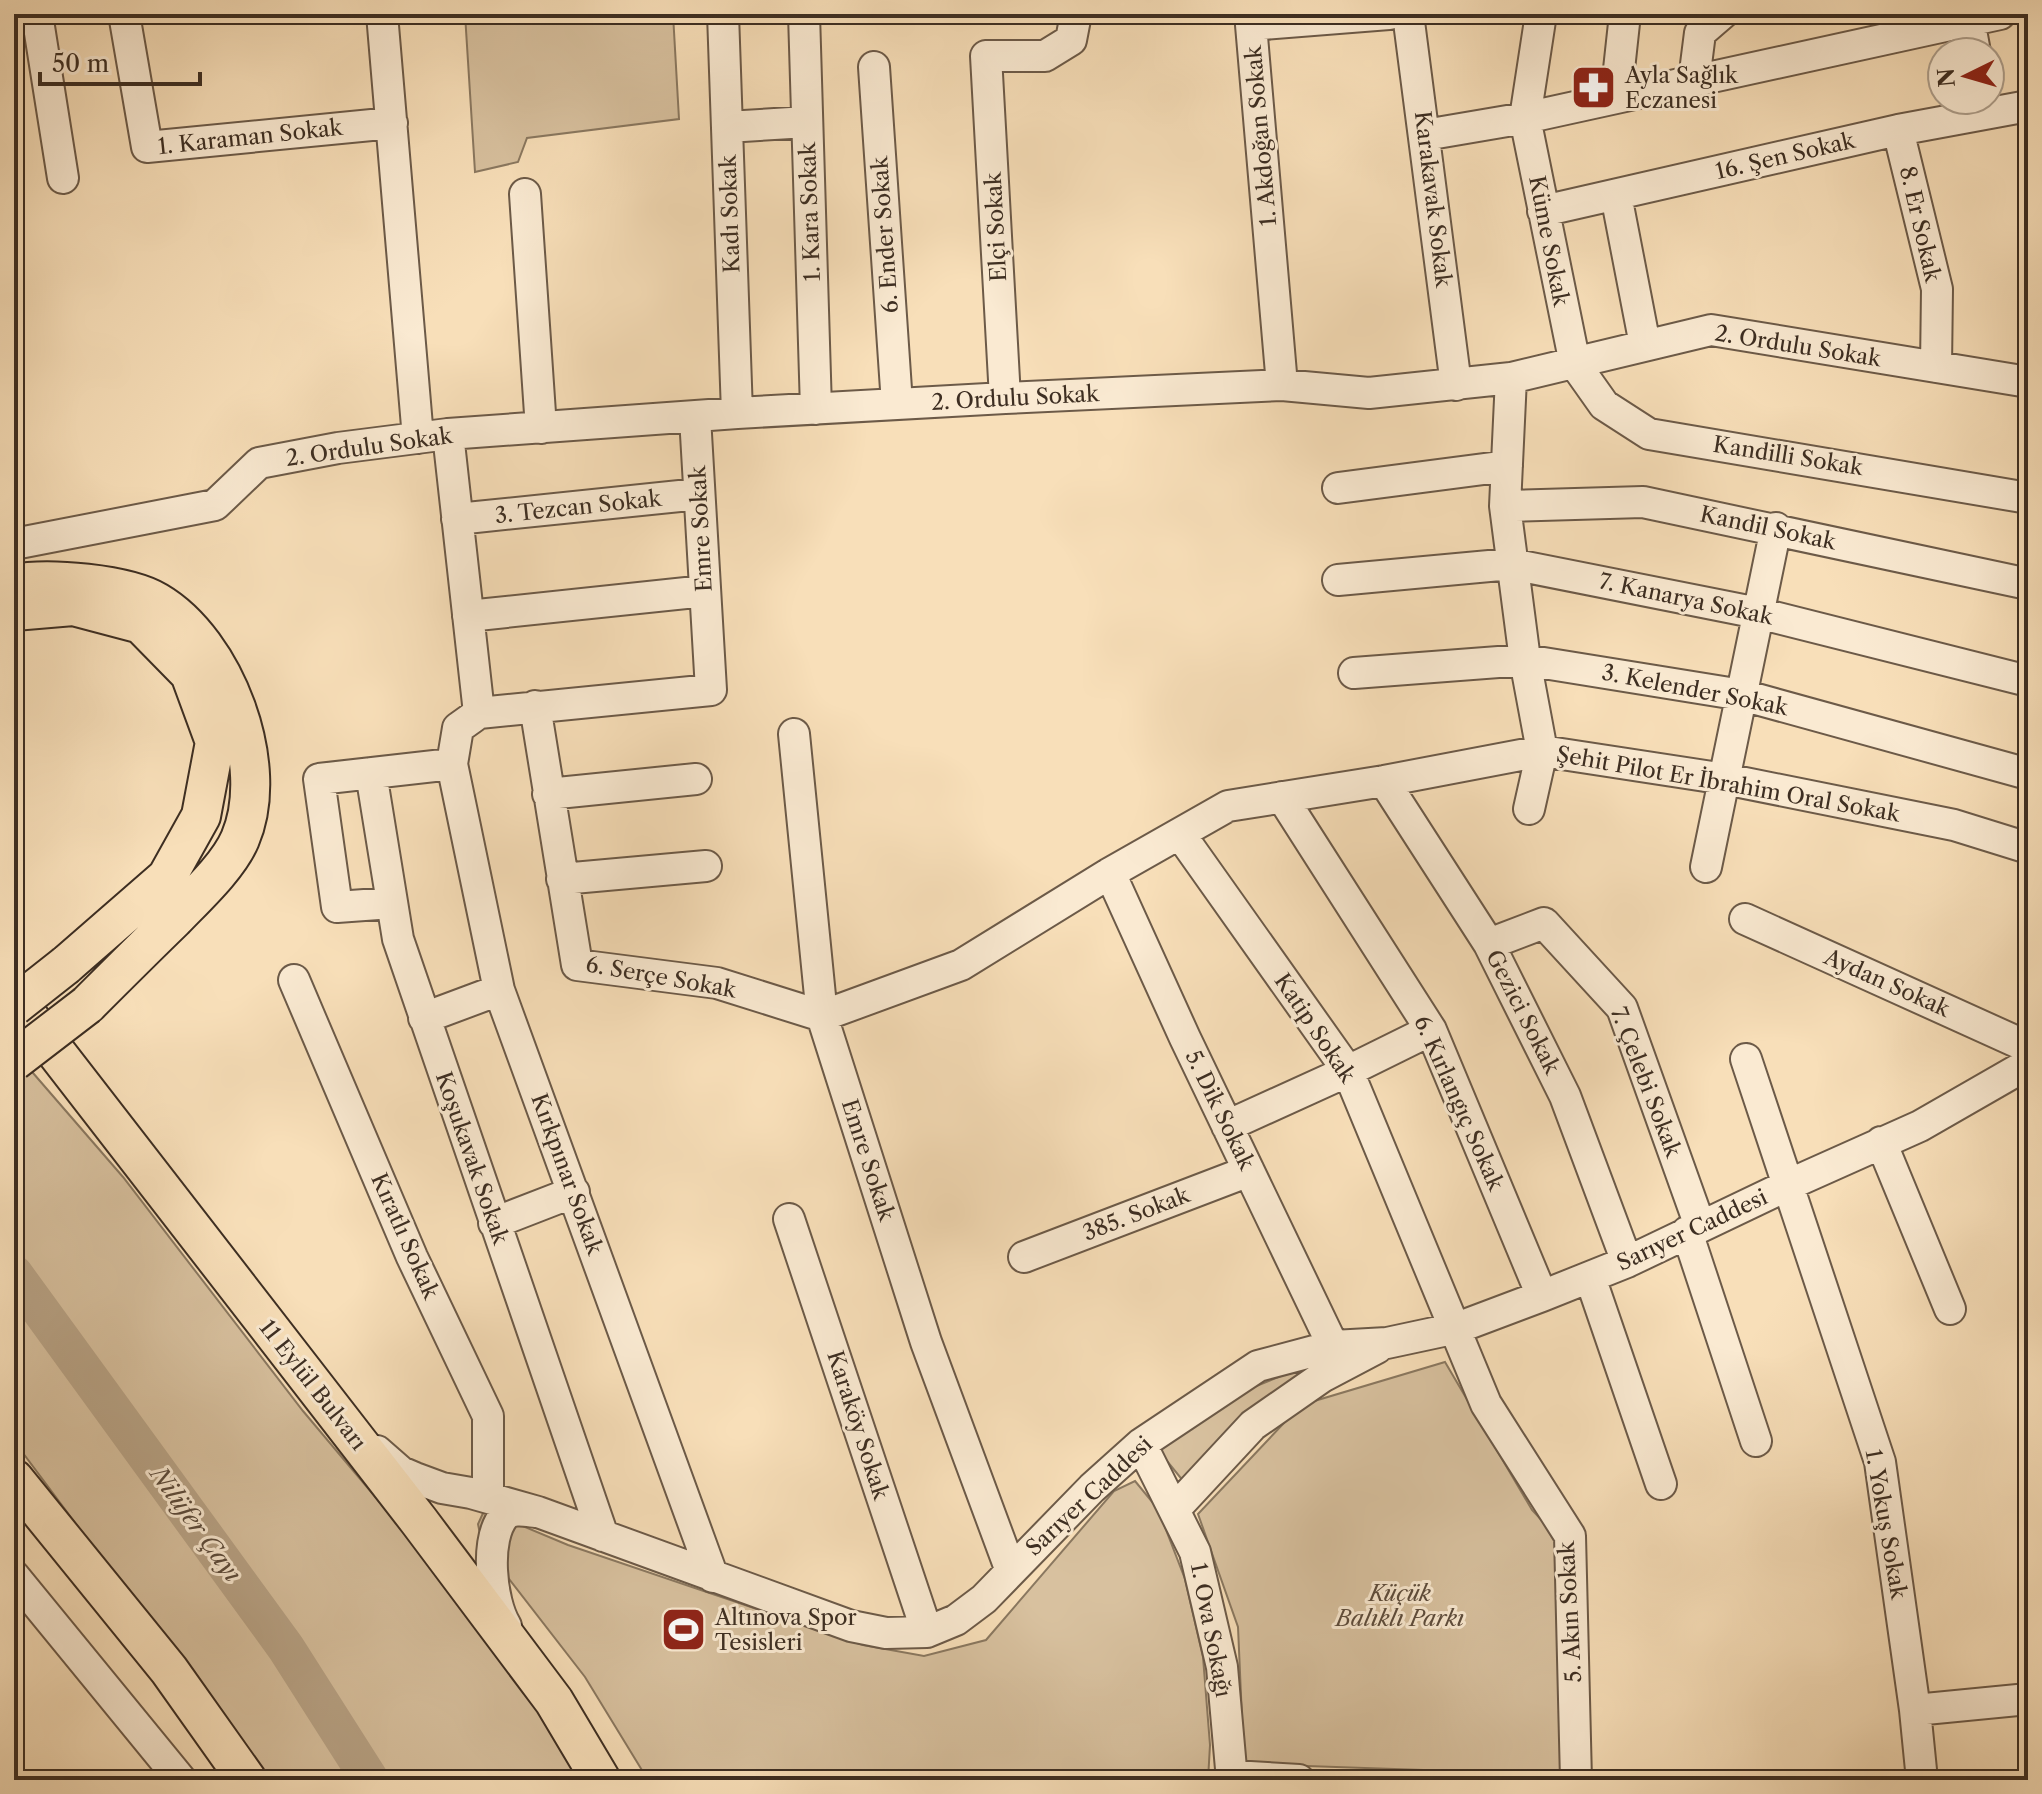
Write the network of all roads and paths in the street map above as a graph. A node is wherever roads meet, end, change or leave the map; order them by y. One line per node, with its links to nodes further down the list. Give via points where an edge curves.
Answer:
1 (37, 14): 26 (street)
2 (124, 14): 22 (street, 1. Karaman Sokak, via 147,147)
3 (382, 14): 22 (street)
4 (723, 14): 23 (street, Kadı Sokak)
5 (804, 14): 21 (street, 1. Kara Sokak)
6 (1076, 14): 37 (street, Elçi Sokak, via 1071,40 1045,56 986,56)
7 (1389, 14): 35 (street, 1. Akdoğan Sokak, via 1251,25)
8 (1408, 14): 25 (street, Karakavak Sokak)
9 (1541, 14): 20 (street, Küme Sokak)
10 (1625, 14): 16 (street)
11 (1722, 14): 15 (street, via 1700,33)
12 (2000, 14): 13 (street)
13 (1968, 17): 15 (street)
14 (874, 67): 38 (street, 6. Ender Sokak)
15 (1694, 80): 16 (street)
16 (1616, 97): 20 (street)
17 (2028, 106): 18 (street, 16. Şen Sokak)
18 (2006, 107)
19 (1952, 116): 24 (street, 16. Şen Sokak)
20 (1525, 118): 25 (street); 29 (street, Küme Sokak)
21 (807, 122): 23 (street); 39 (street, 1. Kara Sokak)
22 (392, 123): 43 (street)
23 (727, 127): 40 (street, Kadı Sokak)
24 (1898, 130): 28 (street, 16. Şen Sokak); 32 (street, 8. Er Sokak, via 1937,289)
25 (1425, 135): 36 (street, Karakavak Sokak)
26 (63, 178)
27 (525, 194): 42 (street)
28 (1616, 195): 29 (street, 16. Şen Sokak); 30 (street)
29 (1543, 211): 31 (street, Küme Sokak)
30 (1645, 345): 31 (street, 2. Ordulu Sokak); 32 (street, 2. Ordulu Sokak, via 1711,330)
31 (1575, 364): 33 (street, 2. Ordulu Sokak); 47 (street, Kandilli Sokak, via 1604,405 1649,434)
32 (1936, 367): 34 (street, 2. Ordulu Sokak)
33 (1511, 378): 36 (street, 2. Ordulu Sokak); 44 (street)
34 (2028, 382)
35 (1282, 385): 36 (street, 2. Ordulu Sokak, via 1369,393); 37 (street, 2. Ordulu Sokak)
36 (1456, 385)
37 (1005, 398): 38 (street, 2. Ordulu Sokak)
38 (897, 404): 39 (street, 2. Ordulu Sokak)
39 (816, 409): 40 (street, 2. Ordulu Sokak)
40 (737, 413): 41 (street, 2. Ordulu Sokak)
41 (695, 417): 42 (street, 2. Ordulu Sokak); 46 (street, Emre Sokak)
42 (541, 428): 43 (street, 2. Ordulu Sokak)
43 (433, 436): 49 (street); 51 (street, 2. Ordulu Sokak, via 259,463 215,505)
44 (1507, 466): 45 (street); 48 (street)
45 (1338, 488)
46 (699, 494): 49 (street, 3. Tezcan Sokak); 56 (street, Emre Sokak)
47 (2028, 498)
48 (1505, 506): 50 (street, Kandil Sokak, via 1643,502); 52 (street)
49 (457, 519): 59 (street)
50 (1776, 528): 55 (street, Kandil Sokak); 58 (street)
51 (14, 544)
52 (1511, 564): 53 (street, 7. Kanarya Sokak); 58 (street, 7. Kanarya Sokak); 60 (street)
53 (1338, 580)
54 (14, 584): 95 (main road, bridge, via 114,587 155,601 188,625 222,672 245,736 250,796 240,840 208,885 87,1005)
55 (2028, 584)
56 (705, 591): 59 (street); 64 (street, Emre Sokak, via 711,690)
57 (14, 611): 89 (main road, bridge, via 73,606 141,624 190,674 215,742 201,816 167,877)
58 (1758, 613): 62 (street, 7. Kanarya Sokak); 63 (street)
59 (468, 616): 65 (street)
60 (1525, 660): 61 (street, 3. Kelender Sokak); 63 (street, 3. Kelender Sokak); 67 (street)
61 (1354, 673)
62 (2028, 681)
63 (1742, 695): 70 (street, 3. Kelender Sokak); 72 (street)
64 (535, 706): 65 (street); 74 (street, 6. Serçe Sokak)
65 (479, 713): 68 (street, Kırkpınar Sokak, via 458,728)
66 (794, 734): 90 (street, Emre Sokak)
67 (1542, 751): 72 (street, Şehit Pilot Er İbrahim Oral Sokak); 73 (street, Şehit Pilot Er İbrahim Oral Sokak); 76 (street)
68 (452, 764): 69 (street); 87 (street, Kırkpınar Sokak)
69 (371, 773): 83 (street, Koşukavak Sokak); 83 (street, via 319,779 337,907)
70 (2028, 774)
71 (696, 779): 74 (street)
72 (1725, 779): 78 (street, Şehit Pilot Er İbrahim Oral Sokak, via 1954,825); 80 (street)
73 (1384, 781): 75 (street, Şehit Pilot Er İbrahim Oral Sokak); 85 (street, Gezici Sokak)
74 (548, 794): 82 (street, 6. Serçe Sokak)
75 (1282, 797): 77 (street, Şehit Pilot Er İbrahim Oral Sokak, via 1228,806); 92 (street, 6. Kırlangıç Sokak)
76 (1529, 809)
77 (1180, 834): 81 (street, Şehit Pilot Er İbrahim Oral Sokak); 97 (street, Katip Sokak)
78 (2028, 848)
79 (706, 866): 82 (street)
80 (1706, 867)
81 (1110, 873): 90 (street, via 961,965); 98 (street, 5. Dik Sokak)
82 (562, 879): 90 (street, 6. Serçe Sokak, via 577,965 717,983)
83 (392, 903): 91 (street, Koşukavak Sokak)
84 (1745, 919): 93 (street, Aydan Sokak)
85 (1489, 944): 105 (street, 7. Çelebi Sokak, via 1544,923 1622,1008); 107 (street, Gezici Sokak, via 1565,1096)
86 (294, 980): 119 (street, Kıratlı Sokak, via 412,1257 488,1416)
87 (499, 990): 91 (street); 102 (street, Kırkpınar Sokak)
88 (14, 998): 114 (main road, 11 Eylül Bulvarı)
89 (14, 1006)
90 (822, 1016): 123 (street, Emre Sokak, via 926,1342)
91 (424, 1018): 104 (street, Koşukavak Sokak)
92 (1431, 1030): 97 (street); 109 (street, 6. Kırlangıç Sokak)
93 (2028, 1047)
94 (1746, 1059): 101 (street, 1. Yokuş Sokak)
95 (14, 1061)
96 (2028, 1064): 99 (street, Sarıyer Caddesi, via 1920,1126)
97 (1348, 1071): 98 (street); 111 (street, Katip Sokak)
98 (1227, 1126): 100 (street, 5. Dik Sokak)
99 (1881, 1142): 101 (street, Sarıyer Caddesi); 110 (street)
100 (1249, 1171): 106 (street, 385. Sokak); 113 (street, 5. Dik Sokak)
101 (1788, 1185): 105 (street, Sarıyer Caddesi); 129 (street, 1. Yokuş Sokak, via 1880,1462)
102 (574, 1192): 104 (street); 125 (street, Kırkpınar Sokak)
103 (789, 1219): 126 (street, Karaköy Sokak)
104 (494, 1223): 122 (street, Koşukavak Sokak)
105 (1694, 1229): 107 (street, Sarıyer Caddesi); 115 (street)
106 (1024, 1257)
107 (1627, 1262): 108 (street, Sarıyer Caddesi)
108 (1590, 1277): 109 (street, Sarıyer Caddesi); 118 (street)
109 (1542, 1296): 111 (street, Sarıyer Caddesi)
110 (1950, 1309)
111 (1457, 1328): 112 (street, Sarıyer Caddesi); 135 (street, 5. Akın Sokak, via 1486,1404 1570,1536)
112 (1387, 1343): 113 (street, Sarıyer Caddesi); 120 (street, via 1322,1377 1253,1425)
113 (1333, 1346): 116 (street, Sarıyer Caddesi, via 1258,1366)
114 (335, 1413): 119 (street, Sarıyer Caddesi, via 401,1472 442,1488); 127 (main road, 11 Eylül Bulvarı)
115 (1756, 1441)
116 (1141, 1444): 120 (street, 1. Ova Sokağı); 123 (street, Sarıyer Caddesi)
117 (14, 1479): 132 (main road, via 169,1670)
118 (1661, 1484)
119 (488, 1497): 121 (street, Sarıyer Caddesi)
120 (1174, 1510): 130 (street, 1. Ova Sokağı, via 1195,1552 1222,1667)
121 (538, 1512): 122 (street, Sarıyer Caddesi); 127 (street, via 505,1515 495,1534 492,1564 502,1621)
122 (603, 1536): 125 (street, Sarıyer Caddesi)
123 (1011, 1571): 126 (street, Sarıyer Caddesi, via 956,1620)
124 (14, 1576): 131 (street)
125 (713, 1577): 126 (street, Sarıyer Caddesi, via 851,1626 886,1633)
126 (927, 1632)
127 (550, 1695): 133 (main road, 11 Eylül Bulvarı)
128 (2028, 1699): 129 (street)
129 (1915, 1710): 136 (street, 1. Yokuş Sokak)
130 (1232, 1778): 134 (street)
131 (181, 1780)
132 (247, 1780)
133 (601, 1780)
134 (1299, 1780)
135 (1576, 1780)
136 (1922, 1780)

